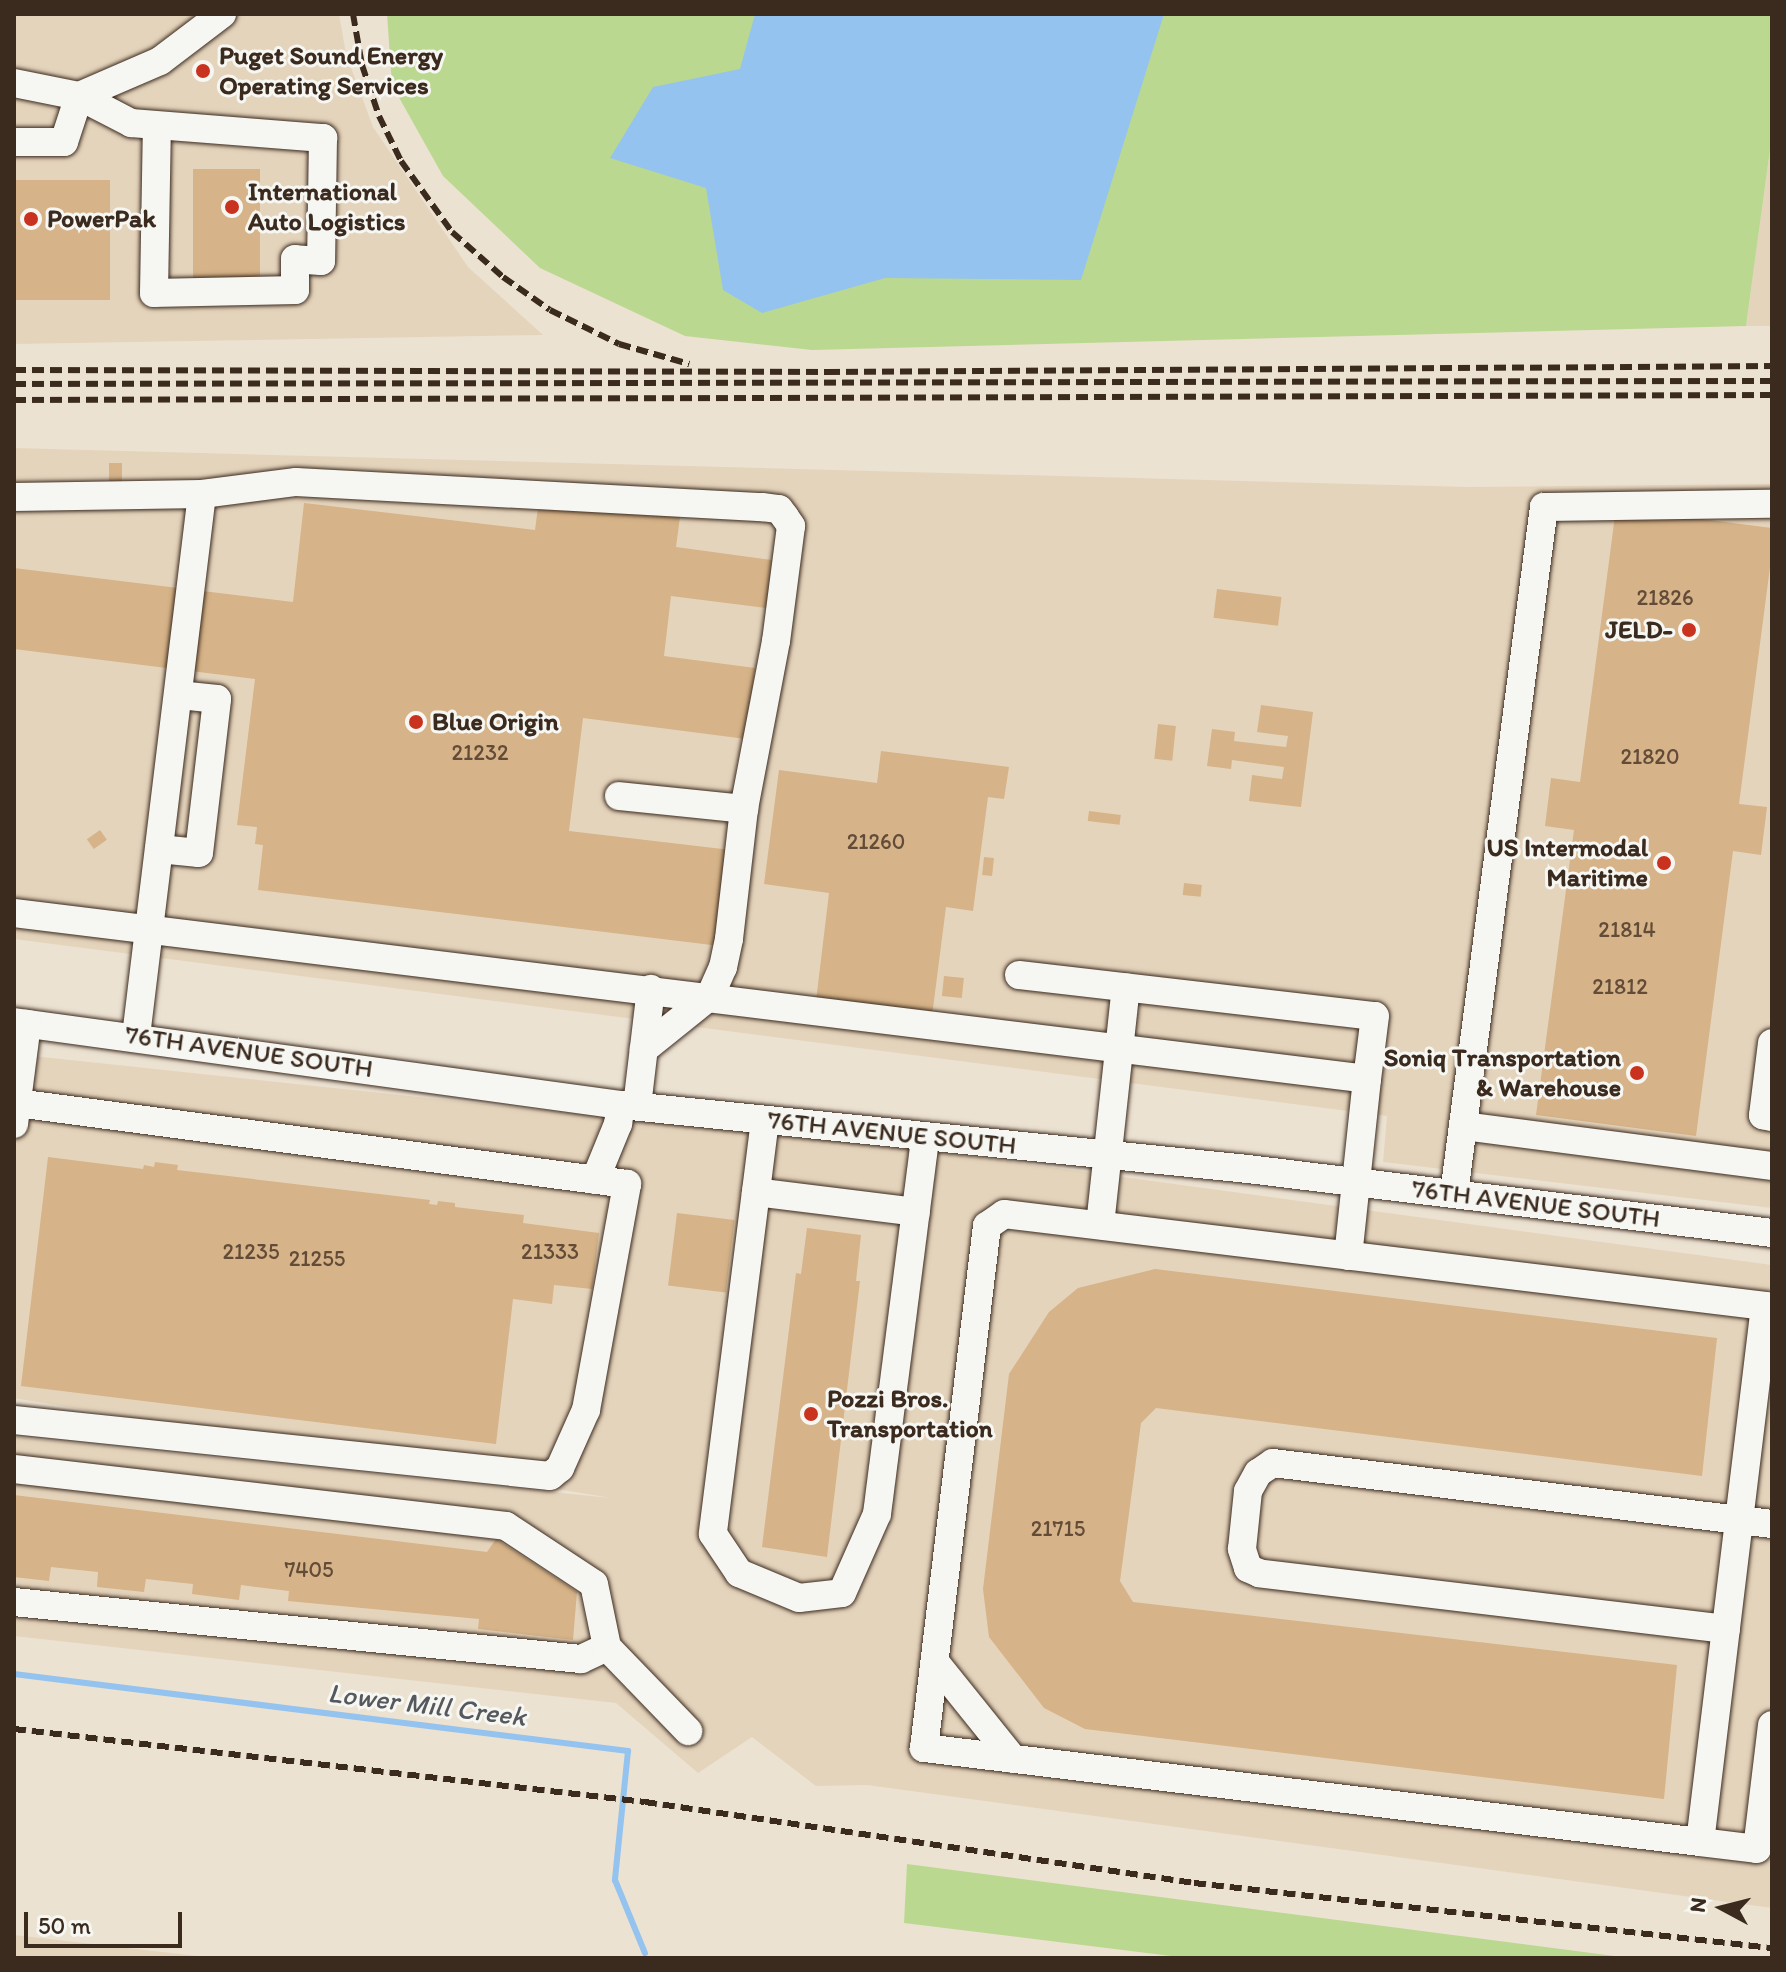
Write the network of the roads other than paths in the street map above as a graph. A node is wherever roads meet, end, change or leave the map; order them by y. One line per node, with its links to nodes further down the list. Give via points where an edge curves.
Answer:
1 (222, 14): 3 (street, via 160,61)
2 (14, 83): 3 (street)
3 (79, 96): 4 (street, via 131,123); 5 (street, via 64,142)
4 (157, 126): 4 (street, via 154,293 295,290 295,259 321,261 323,138)
5 (14, 142)
6 (202, 494): 7 (street); 9 (street); 11 (street, via 296,482 779,509 791,526 766,706)
7 (14, 497)
8 (1772, 504): 29 (street, via 1544,507)
9 (178, 695): 12 (street); 12 (street, via 217,699 199,853)
10 (619, 796): 11 (street)
11 (744, 809): 18 (street, via 729,939)
12 (159, 849): 14 (street)
13 (14, 913): 14 (street)
14 (149, 929): 17 (street); 20 (street)
15 (1019, 975): 16 (street)
16 (1126, 987): 22 (street); 24 (street, via 1375,1016)
17 (651, 989): 18 (street); 23 (street)
18 (710, 996): 22 (street); 23 (street)
19 (21, 1023): 20 (street, 76TH AVENUE SOUTH); 26 (street)
20 (136, 1036): 25 (street, 76TH AVENUE SOUTH)
21 (1772, 1043): 27 (street, via 1763,1115)
22 (1118, 1047): 24 (street); 31 (street)
23 (644, 1049): 25 (street)
24 (1367, 1079): 34 (street)
25 (629, 1106): 28 (street, 76TH AVENUE SOUTH); 33 (street)
26 (15, 1113): 33 (street)
27 (1772, 1117)
28 (765, 1120): 30 (street, 76TH AVENUE SOUTH); 35 (street)
29 (1463, 1126): 32 (street); 36 (street)
30 (925, 1137): 31 (street, 76TH AVENUE SOUTH); 37 (street)
31 (1108, 1156): 34 (street, 76TH AVENUE SOUTH); 38 (street)
32 (1772, 1166)
33 (595, 1180): 41 (street, via 627,1184 586,1410 560,1468 550,1476)
34 (1357, 1182): 36 (street, 76TH AVENUE SOUTH); 40 (street)
35 (756, 1192): 37 (street); 37 (street, via 713,1534 739,1573 799,1598 842,1593 877,1514)
36 (1454, 1194): 39 (street, 76TH AVENUE SOUTH)
37 (916, 1212)
38 (1100, 1225): 40 (street); 48 (street, via 1004,1214 987,1226)
39 (1772, 1233)
40 (1348, 1256): 43 (street, via 1765,1306)
41 (14, 1420)
42 (14, 1469): 47 (street, via 506,1526 594,1584)
43 (1739, 1519): 44 (street); 46 (street); 46 (street, via 1273,1463 1258,1473 1248,1491 1242,1549 1248,1568 1259,1573)
44 (1772, 1524)
45 (14, 1602): 47 (street, via 581,1659)
46 (1726, 1629): 52 (street)
47 (607, 1647): 50 (street)
48 (935, 1662): 51 (street); 51 (street, via 924,1748)
49 (1772, 1725): 52 (street, via 1757,1849)
50 (688, 1731)
51 (1013, 1759): 52 (street)
52 (1700, 1842)

